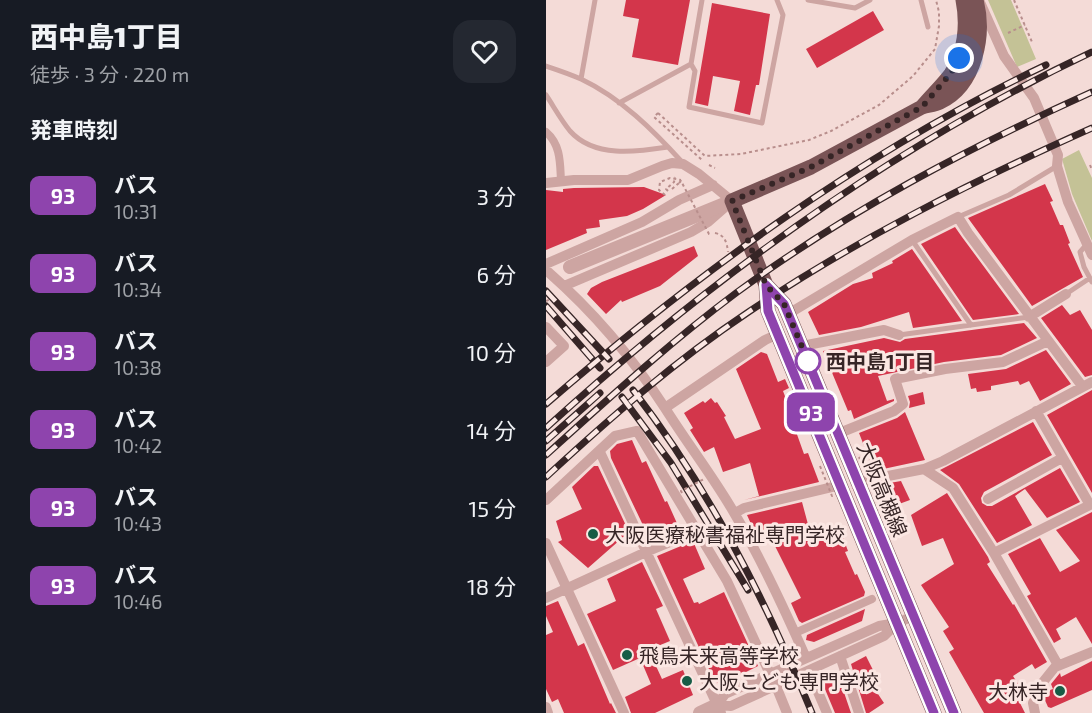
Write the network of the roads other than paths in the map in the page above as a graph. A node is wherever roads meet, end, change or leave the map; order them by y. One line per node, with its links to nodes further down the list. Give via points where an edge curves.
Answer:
1 (595, 0): 12 (lane)
2 (702, 0): 10 (lane)
3 (777, 0): 10 (lane, via 783,15 762,123 688,107 694,71)
4 (808, 0): 5 (lane, via 855,8)
5 (870, 0)
6 (921, 0): 9 (lane)
7 (963, 0): 15 (main road, via 966,25 959,58)
8 (978, 0): 15 (main road, via 981,26 972,65 951,94); 19 (street, via 1005,56 1034,99 1058,155)
9 (928, 27)
10 (691, 64): 14 (lane)
11 (546, 66): 12 (lane)
12 (581, 79): 14 (lane)
13 (546, 95): 17 (lane, via 568,129 593,147 641,151)
14 (620, 103): 17 (lane)
15 (922, 107): 23 (main road, via 811,167)
16 (546, 132): 20 (street, via 559,152)
17 (668, 147): 18 (lane)
18 (683, 164): 20 (street, via 672,163 628,180); 22 (street)
19 (1057, 166): 24 (lane, via 1009,195); 26 (street)
20 (561, 181): 21 (street)
21 (546, 183)
22 (713, 185): 23 (street); 28 (street, via 642,222)
23 (732, 201): 29 (street); 32 (main road, 大阪高槻線); 33 (street, via 691,232)
24 (958, 217): 25 (street); 36 (street)
25 (912, 240): 35 (street); 37 (lane)
26 (1087, 244): 27 (street); 31 (lane, via 1080,252)
27 (1092, 255)
28 (546, 264)
29 (570, 267)
30 (546, 270): 33 (street)
31 (1091, 280): 34 (lane)
32 (766, 285): 35 (main road, 大阪高槻線); 39 (main road, 大阪高槻線, via 768,311)
33 (564, 286): 45 (street, via 613,337)
34 (1066, 294): 36 (street)
35 (788, 314): 42 (main road, 大阪高槻線)
36 (1029, 317): 37 (lane); 41 (street)
37 (971, 325): 40 (lane)
38 (546, 327): 43 (street, via 564,346)
39 (778, 334): 45 (street); 52 (main road, 大阪高槻線)
40 (899, 335): 42 (street, via 884,330)
41 (1048, 341): 44 (street); 47 (street, via 1003,362 895,379 903,404)
42 (802, 346): 47 (main road, 大阪高槻線)
43 (546, 362)
44 (1087, 384): 46 (street)
45 (664, 408): 56 (street)
46 (1036, 411): 49 (street); 50 (street)
47 (837, 434): 51 (main road, 大阪高槻線)
48 (600, 452): 54 (street); 57 (street, via 615,436 638,431); 59 (street)
49 (1062, 458): 53 (street); 55 (street)
50 (924, 469): 51 (street); 60 (street, via 953,488)
51 (857, 483): 64 (main road, 大阪高槻線)
52 (841, 485): 56 (street); 65 (main road, 大阪高槻線)
53 (988, 499)
54 (546, 500)
55 (1091, 505): 60 (street)
56 (735, 513): 66 (street)
57 (697, 531): 59 (street); 72 (street, via 744,616)
58 (546, 543): 61 (street)
59 (646, 552): 61 (street); 75 (street)
60 (994, 553): 70 (street)
61 (566, 589): 62 (street); 77 (street)
62 (546, 598)
63 (872, 599): 66 (street)
64 (913, 616): 65 (street); 83 (main road, 大阪高槻線)
65 (897, 623): 68 (street, via 884,636); 69 (street, via 879,626); 82 (main road, 大阪高槻線)
66 (795, 633): 69 (street)
67 (1092, 652): 70 (street)
68 (840, 656): 71 (street); 81 (street)
69 (806, 658): 72 (street)
70 (1058, 665): 84 (street, via 1033,702)
71 (808, 671): 73 (street); 80 (street)
72 (770, 674): 75 (street, via 725,694)
73 (776, 686): 75 (street); 79 (street)
74 (546, 707): 76 (street)
75 (719, 709): 78 (street)
76 (549, 713)
77 (624, 713)
78 (700, 713)
79 (787, 713)
80 (827, 713)
81 (860, 713)
82 (934, 713)
83 (954, 713)
84 (1035, 713)

